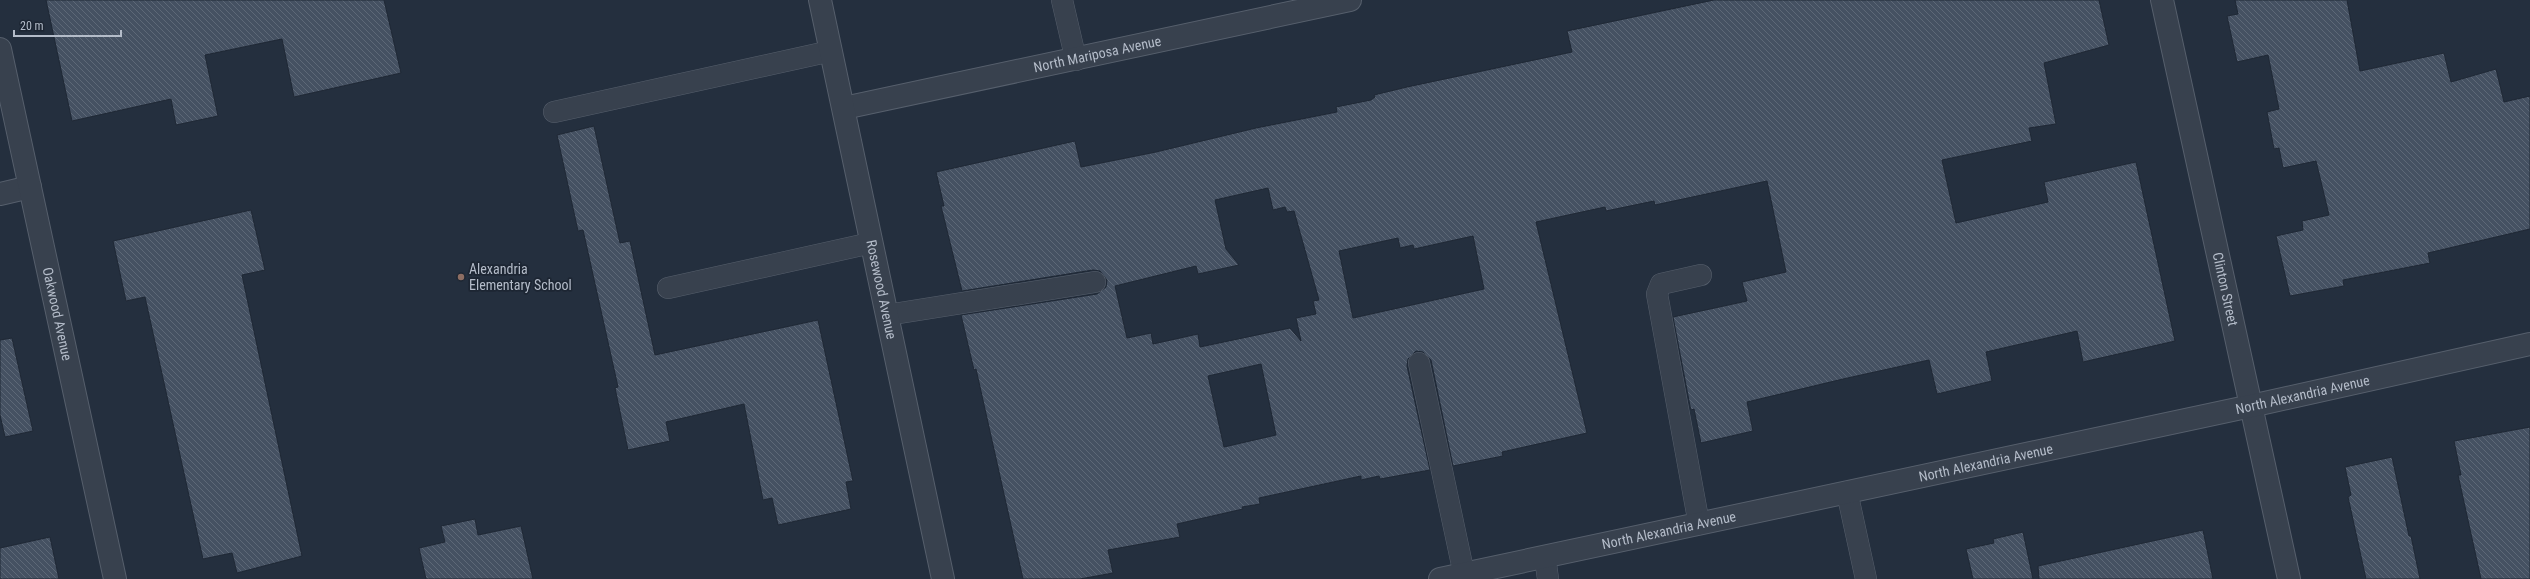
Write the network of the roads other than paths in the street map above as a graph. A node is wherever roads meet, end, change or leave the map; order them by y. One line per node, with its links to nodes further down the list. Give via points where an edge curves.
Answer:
1 (820, 0): 6 (street, Rosewood Avenue)
2 (1062, 0): 7 (lane)
3 (1350, 0): 7 (street, North Mariposa Avenue)
4 (2162, 0): 19 (street, Clinton Street)
5 (0, 49): 10 (street, Oakwood Avenue)
6 (831, 51): 8 (street, Rosewood Avenue); 9 (lane)
7 (1076, 60): 8 (street, North Mariposa Avenue)
8 (844, 108): 12 (street, Rosewood Avenue)
9 (554, 112)
10 (30, 187): 11 (street); 24 (street, Oakwood Avenue)
11 (0, 194)
12 (871, 243): 15 (lane); 16 (street, Rosewood Avenue)
13 (1701, 275): 21 (lane, via 1661,284 1657,294)
14 (1095, 282): 16 (lane)
15 (668, 288)
16 (887, 315): 25 (street, Rosewood Avenue)
17 (2530, 344): 19 (street, North Alexandria Avenue)
18 (1419, 363): 23 (lane)
19 (2251, 406): 20 (street, North Alexandria Avenue); 29 (street, Clinton Street)
20 (1847, 492): 21 (street, North Alexandria Avenue); 28 (lane)
21 (1699, 524): 22 (street, North Alexandria Avenue)
22 (1545, 557): 23 (street, North Alexandria Avenue); 27 (lane)
23 (1464, 574): 26 (street, North Alexandria Avenue)
24 (115, 579)
25 (944, 579)
26 (1440, 579)
27 (1548, 579)
28 (1866, 579)
29 (2289, 579)

